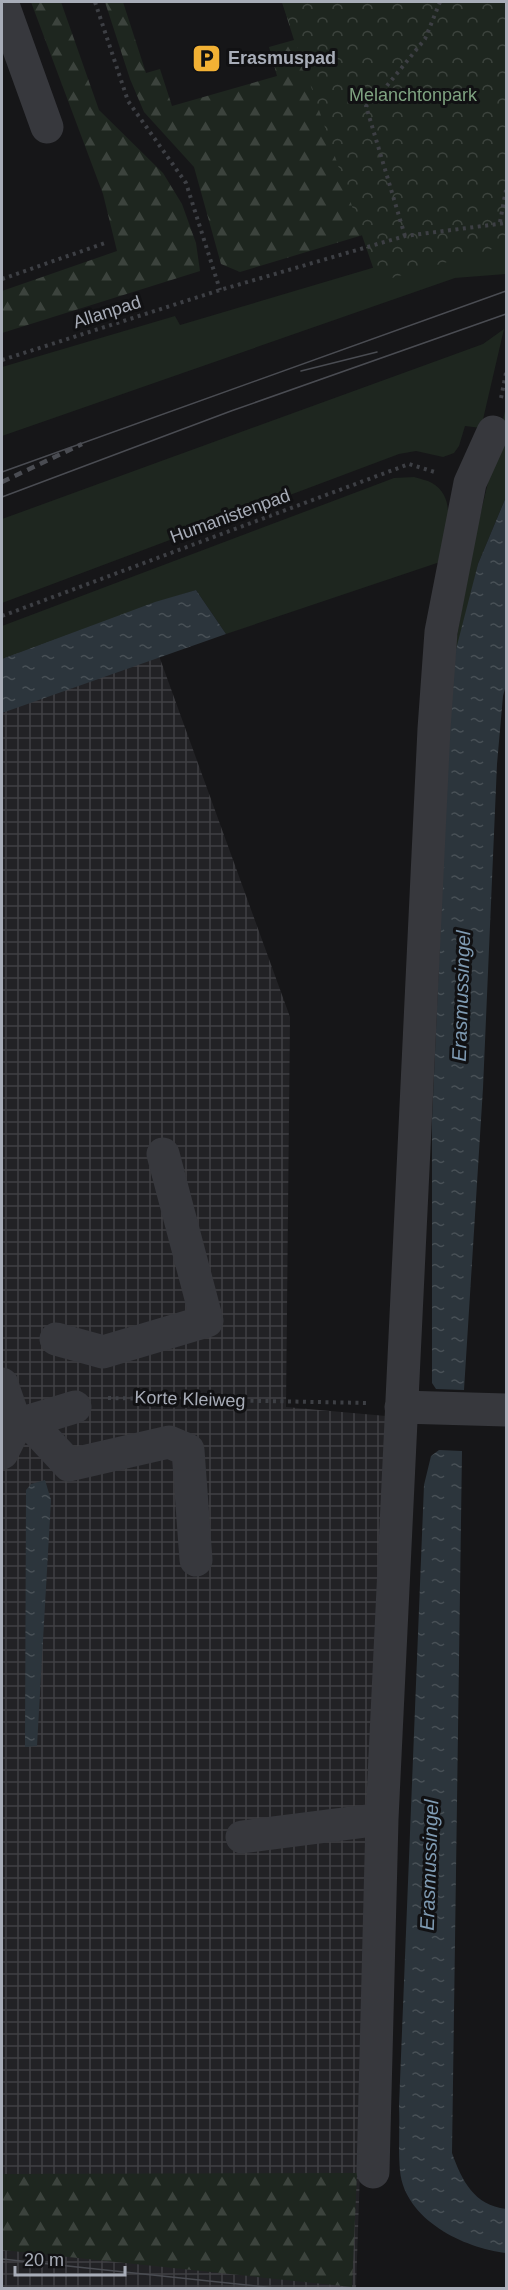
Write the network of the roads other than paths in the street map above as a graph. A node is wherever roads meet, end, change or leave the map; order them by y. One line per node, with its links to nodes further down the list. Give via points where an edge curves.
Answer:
1 (2, 2): 2 (street)
2 (47, 127)
3 (493, 432): 8 (street, via 470,483 441,632)
4 (163, 1154): 5 (street, via 207,1321 103,1352)
5 (56, 1338)
6 (2, 1384): 10 (street)
7 (75, 1407): 10 (street)
8 (401, 1407): 9 (street); 13 (street)
9 (507, 1410)
10 (22, 1423): 11 (street); 12 (street, via 69,1465 169,1442 188,1450)
11 (2, 1454)
12 (196, 1560)
13 (382, 1819): 14 (street); 15 (street)
14 (243, 1837)
15 (373, 2172)

